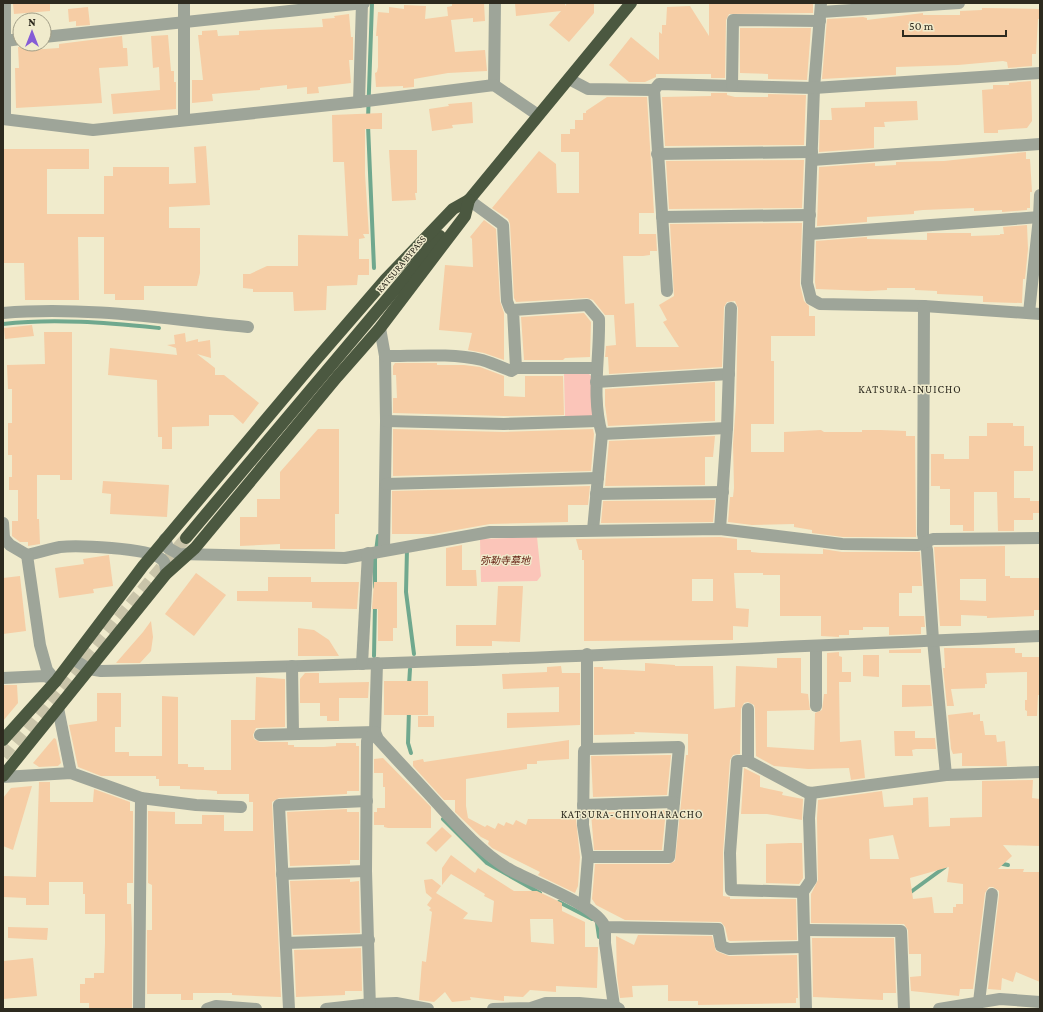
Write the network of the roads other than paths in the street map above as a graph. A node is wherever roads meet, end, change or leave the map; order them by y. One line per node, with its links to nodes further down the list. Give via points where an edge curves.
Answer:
1 (5, 3): 11 (street)
2 (184, 3): 8 (street)
3 (363, 3): 8 (street); 18 (street)
4 (495, 3): 14 (street)
5 (631, 3): 13 (highway, KATSURA BYPASS)
6 (959, 3): 7 (street)
7 (821, 12): 15 (street, via 732,20); 16 (street)
8 (184, 22): 9 (street); 21 (street)
9 (52, 36)
10 (12, 40): 11 (street)
11 (5, 41): 20 (street)
12 (1040, 72): 16 (street)
13 (569, 79): 17 (street, via 588,90); 19 (highway, KATSURA BYPASS)
14 (494, 85): 18 (street); 19 (street)
15 (732, 85): 16 (street); 17 (street, via 659,84)
16 (814, 88): 24 (street)
17 (654, 90): 23 (street)
18 (360, 102): 21 (street)
19 (538, 115): 26 (highway, KATSURA BYPASS)
20 (4, 119): 21 (street, via 93,130)
21 (184, 120)
22 (1040, 144): 24 (street)
23 (657, 154): 24 (street); 28 (street)
24 (812, 156): 27 (street)
25 (1040, 195): 29 (street)
26 (469, 200): 34 (street, via 503,225 507,301); 38 (highway, via 465,216); 56 (highway, KATSURA BYPASS); 58 (highway, via 453,209 380,286)
27 (810, 215): 28 (street); 30 (street)
28 (662, 217): 31 (street)
29 (1040, 217): 30 (street); 36 (street)
30 (810, 234): 32 (street, via 807,283 811,299 820,304)
31 (667, 291)
32 (924, 306): 36 (street); 59 (street)
33 (731, 308): 42 (street)
34 (513, 310): 40 (street); 41 (street, via 587,305 600,319)
35 (3, 313): 37 (street, via 95,311)
36 (1035, 314)
37 (248, 328)
38 (380, 328): 39 (street); 63 (highway)
39 (385, 356): 40 (street, via 445,356 482,360 511,371); 44 (street)
40 (516, 368): 41 (street)
41 (596, 368): 43 (street)
42 (729, 374): 43 (street); 46 (street)
43 (596, 382): 45 (street)
44 (386, 421): 45 (street, via 504,424); 49 (street)
45 (598, 421): 47 (street)
46 (727, 428): 47 (street); 50 (street)
47 (602, 434): 48 (street)
48 (598, 478): 49 (street); 51 (street)
49 (386, 484): 60 (street)
50 (723, 492): 51 (street); 53 (street)
51 (596, 494): 54 (street)
52 (3, 523): 55 (street)
53 (720, 529): 54 (street); 59 (street, via 842,544 918,545)
54 (593, 530): 60 (street, via 490,532)
55 (3, 538): 64 (street)
56 (186, 538)
57 (1040, 538): 59 (street)
58 (165, 539): 62 (highway); 63 (street, via 168,548 174,553)
59 (925, 542): 67 (street, via 928,550)
60 (384, 550): 61 (street)
61 (368, 553): 63 (street, via 345,558); 72 (street)
62 (154, 554): 64 (street, via 71,546); 65 (street, via 164,561); 70 (highway)
63 (187, 554): 65 (highway)
64 (27, 555): 76 (street, via 40,645 47,670)
65 (166, 574): 74 (highway)
66 (1040, 636): 67 (street)
67 (933, 640): 68 (street); 89 (street)
68 (816, 646): 69 (street); 77 (street)
69 (587, 654): 71 (street); 84 (street)
70 (73, 659): 74 (street); 76 (highway)
71 (377, 663): 72 (street); 80 (street)
72 (362, 664): 73 (street)
73 (292, 666): 74 (street, via 100,671); 81 (street)
74 (89, 668): 78 (highway)
75 (3, 678): 76 (street, via 45,676)
76 (56, 681): 83 (highway)
77 (816, 706)
78 (58, 708): 87 (street); 88 (highway)
79 (748, 709): 85 (street)
80 (375, 732): 81 (street); 92 (street, via 367,741); 101 (street, via 378,739 460,828 491,857 526,879)
81 (293, 734): 82 (street)
82 (260, 735)
83 (3, 740)
84 (587, 750): 93 (street, via 679,747); 94 (street, via 584,751)
85 (748, 761): 90 (street); 99 (street, via 737,761 730,853 731,890)
86 (1040, 772): 89 (street)
87 (71, 773): 88 (street); 91 (street)
88 (3, 776)
89 (946, 776): 90 (street)
90 (812, 793): 99 (street, via 809,818 812,880)
91 (141, 798): 95 (street, via 196,805); 113 (street)
92 (367, 801): 97 (street); 98 (street, via 279,805)
93 (674, 802): 94 (street); 96 (street, via 669,857)
94 (583, 805): 96 (street)
95 (241, 807)
96 (588, 857): 101 (street)
97 (366, 870): 98 (street); 104 (street)
98 (282, 874): 105 (street)
99 (803, 892): 103 (street)
100 (992, 894): 107 (street)
101 (584, 906): 102 (street, via 603,921)
102 (605, 927): 106 (street, via 718,929 721,946 729,949); 112 (street, via 605,943)
103 (805, 930): 106 (street); 121 (street, via 901,931)
104 (369, 940): 105 (street); 110 (street)
105 (286, 943): 116 (street)
106 (804, 947): 120 (street)
107 (979, 1002): 109 (street); 122 (street)
108 (1040, 1002): 109 (street)
109 (1000, 1004)
110 (370, 1006): 117 (street); 118 (street, via 396,1003)
111 (538, 1007): 112 (street, via 546,1003 579,1003); 119 (street)
112 (616, 1008)
113 (139, 1009)
114 (207, 1009): 115 (street, via 216,1006)
115 (256, 1009)
116 (288, 1009)
117 (326, 1009)
118 (428, 1009)
119 (493, 1009)
120 (806, 1009)
121 (904, 1009)
122 (939, 1009)

